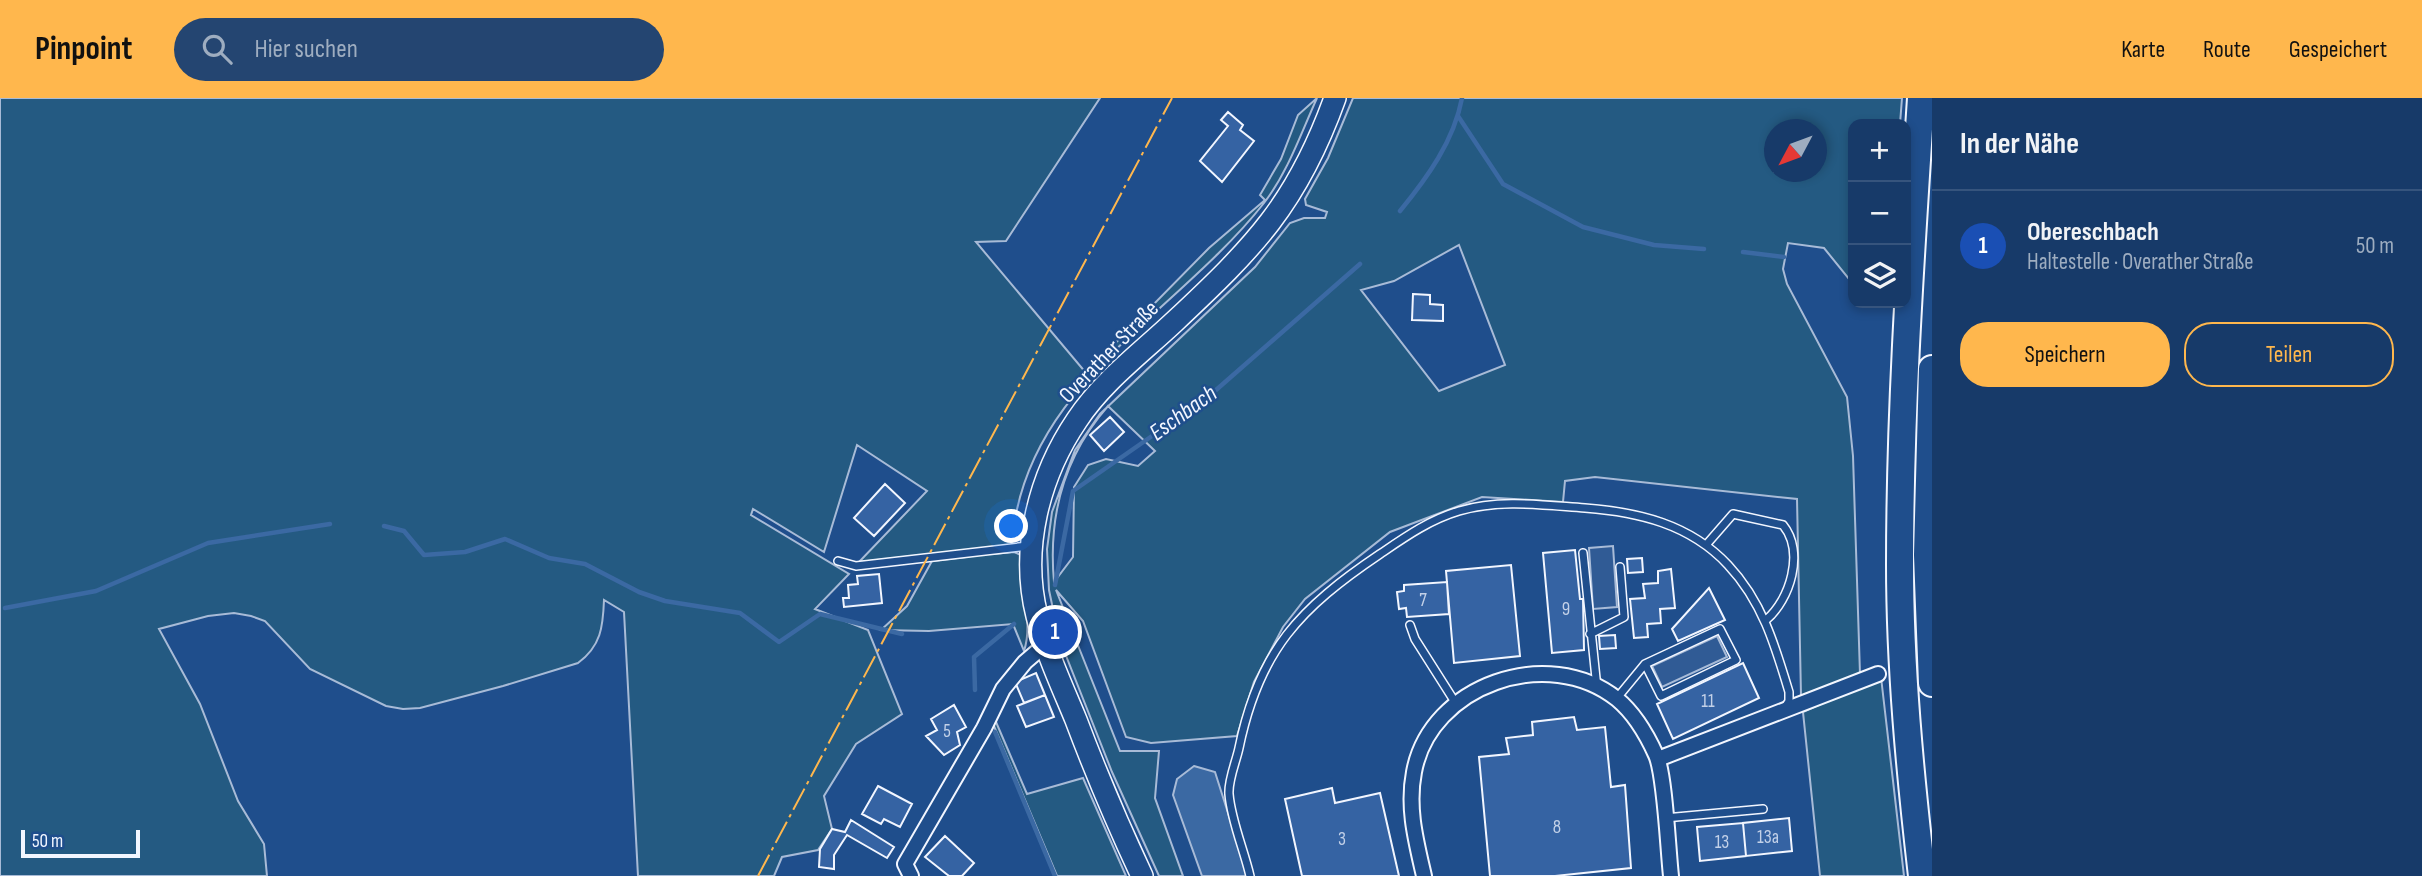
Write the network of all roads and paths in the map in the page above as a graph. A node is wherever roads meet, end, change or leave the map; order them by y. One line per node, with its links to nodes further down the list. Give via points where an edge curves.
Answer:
1 (1335, 98): 5 (main road, Overather Straße, via 1305,171 1257,242 1107,384 1078,418 1046,481)
2 (1921, 98): 28 (highway, via 1903,383 1900,567)
3 (1932, 369): 15 (highway, via 1927,555)
4 (1706, 545): 9 (lane, via 1747,586); 9 (lane, via 1733,514 1783,525 1791,540 1790,590 1780,609); 25 (lane, via 1672,525 1630,513 1510,503 1441,517 1342,580 1308,607 1282,639 1244,722 1229,793)
5 (1032, 546): 7 (lane, via 856,566); 12 (main road, Overather Straße, via 1036,613)
6 (1583, 553): 11 (lane)
7 (838, 561)
8 (1620, 567): 11 (lane, via 1624,617)
9 (1766, 621): 19 (lane, via 1789,692)
10 (1410, 625): 18 (lane)
11 (1590, 634): 16 (lane)
12 (1046, 645): 23 (street, via 1003,689 905,864); 24 (main road, Overather Straße)
13 (1645, 664): 13 (lane, via 1720,629 1736,660 1661,696); 17 (lane)
14 (1878, 674): 19 (street)
15 (1932, 683)
16 (1597, 688): 17 (street); 18 (street, via 1573,677 1527,674 1497,681)
17 (1616, 699): 20 (street)
18 (1455, 702): 26 (street, via 1423,743 1414,770 1411,821)
19 (1784, 709): 20 (street)
20 (1658, 758): 22 (street)
21 (1763, 808): 22 (lane)
22 (1664, 818): 27 (street)
23 (911, 876)
24 (1142, 876)
25 (1250, 876)
26 (1424, 876)
27 (1671, 876)
28 (1922, 876)

